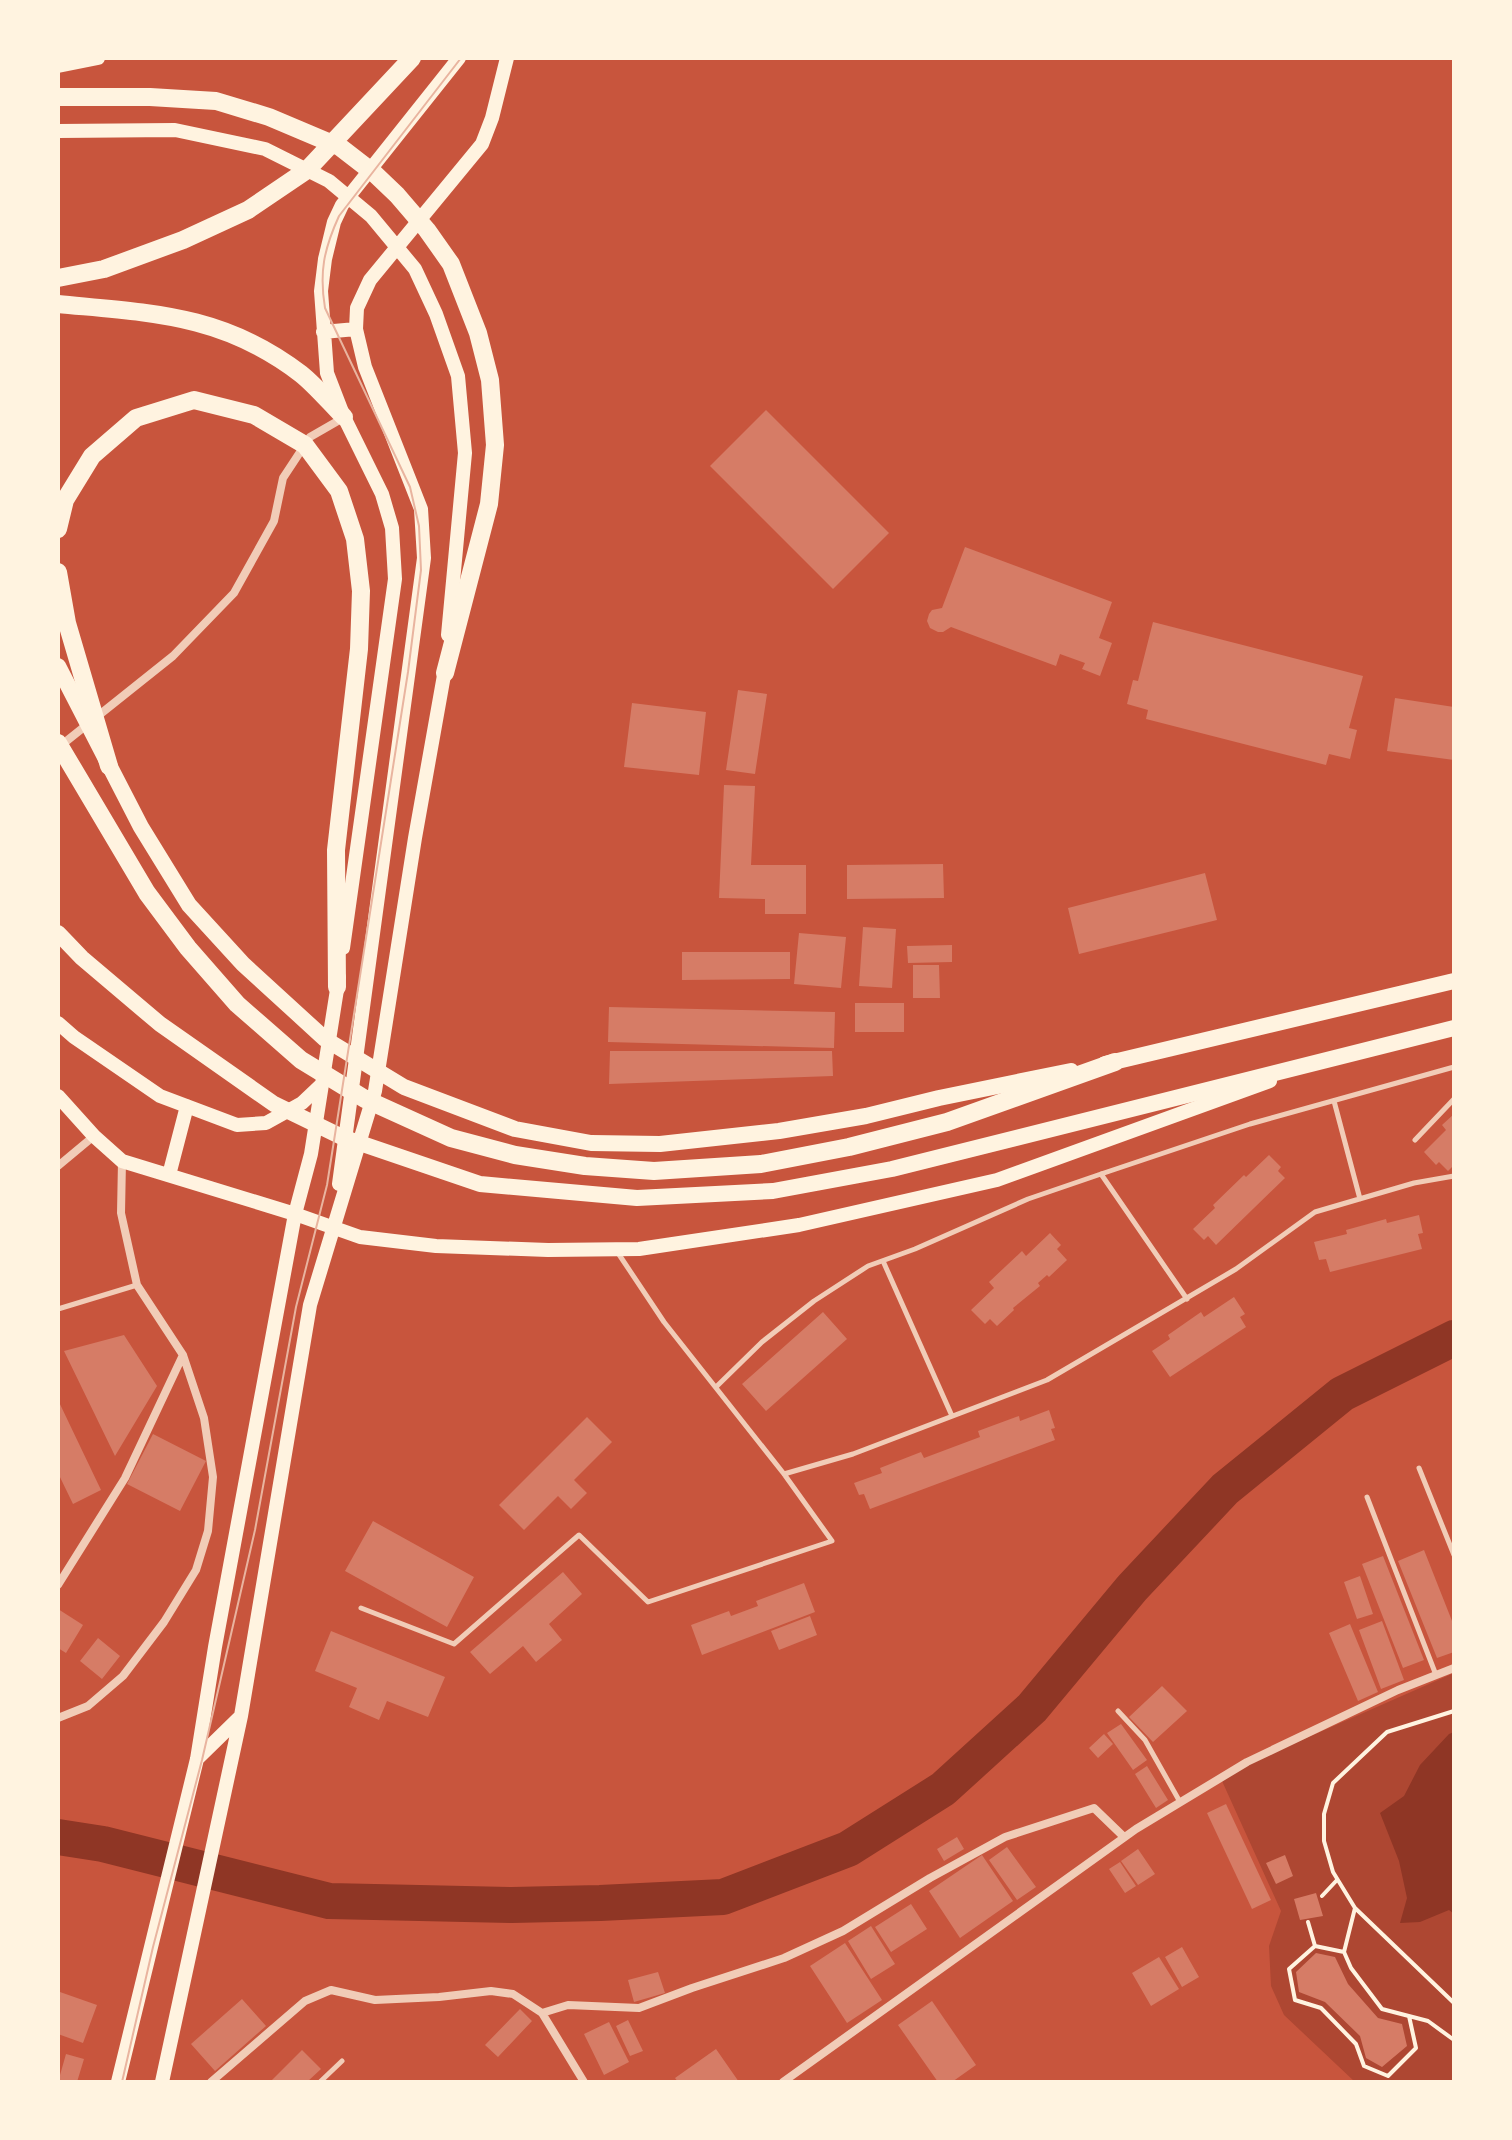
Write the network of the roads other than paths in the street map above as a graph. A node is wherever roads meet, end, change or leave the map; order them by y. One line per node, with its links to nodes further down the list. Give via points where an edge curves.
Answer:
1 (98, 58): 5 (main road)
2 (412, 58): 8 (highway, via 307,170 248,210 104,269)
3 (459, 58): 11 (main road, via 342,205 325,259)
4 (507, 58): 10 (main road, via 482,144 370,280 357,308)
5 (58, 66)
6 (58, 97): 16 (highway, via 216,101 340,147 397,195 451,264 490,380 495,445 489,504)
7 (58, 131): 16 (main road, via 175,130 265,149 329,181 371,216 415,269 458,376 465,453)
8 (58, 278)
9 (58, 304): 12 (highway, via 171,315 214,326 259,346 303,375)
10 (356, 329): 11 (main road); 41 (main road, via 365,367 421,509 424,558)
11 (323, 332): 12 (main road, via 327,373)
12 (344, 417): 17 (street, via 310,437 283,478 274,521 234,593 173,656); 21 (main road, via 382,494 392,528 395,579)
13 (58, 529): 21 (highway, via 65,500 92,456 136,418 194,400 254,415 305,445 339,491 355,539 361,591 336,850)
14 (58, 572): 18 (highway, via 67,623)
15 (58, 666): 18 (highway)
16 (445, 673): 41 (main road, via 375,1091)
17 (58, 745): 25 (highway, via 147,893 237,1004 301,1060 365,1099 451,1138 585,1166 654,1171 761,1164 947,1122)
18 (109, 766): 25 (highway, via 189,905 325,1039 404,1087 515,1129 591,1143 660,1144 779,1131)
19 (58, 933): 24 (highway, via 160,1024 274,1104 342,1137 480,1184 637,1198 773,1191 892,1169)
20 (1454, 981): 25 (highway)
21 (337, 987): 27 (main road)
22 (58, 1023): 31 (main road, via 160,1096)
23 (1454, 1028): 24 (highway)
24 (1338, 1056): 42 (main road, via 997,1180 799,1225)
25 (1115, 1062)
26 (1454, 1067): 30 (lane)
27 (321, 1085): 31 (main road, via 302,1103 266,1123 237,1125); 40 (main road)
28 (58, 1096): 32 (main road)
29 (1454, 1099): 33 (lane)
30 (1334, 1101): 36 (lane); 39 (lane)
31 (187, 1106): 37 (main road)
32 (94, 1136): 34 (main road); 35 (street)
33 (1415, 1140)
34 (122, 1161): 37 (main road); 44 (street, via 121,1213)
35 (58, 1166)
36 (1101, 1174): 43 (lane); 45 (lane)
37 (169, 1175): 40 (main road)
38 (1454, 1176): 39 (lane)
39 (1360, 1199): 45 (lane, via 1315,1212)
40 (295, 1214): 41 (main road); 61 (main road)
41 (333, 1228): 42 (main road, via 360,1237 436,1246); 59 (main road, via 310,1305)
42 (616, 1249): 48 (lane)
43 (883, 1261): 48 (lane, via 814,1301); 49 (lane)
44 (137, 1285): 46 (lane); 47 (street)
45 (1187, 1299): 49 (lane, via 1047,1380)
46 (58, 1309)
47 (183, 1355): 54 (street, via 125,1478); 60 (street, via 204,1418 213,1477 208,1531 196,1570 123,1676 88,1706)
48 (716, 1387): 51 (lane)
49 (952, 1416): 51 (lane)
50 (1419, 1468): 53 (lane)
51 (784, 1474): 55 (lane, via 832,1541 648,1602 579,1535 454,1644)
52 (1367, 1497): 57 (lane)
53 (1454, 1555)
54 (58, 1585)
55 (361, 1608)
56 (1454, 1668): 57 (street)
57 (1436, 1675): 62 (street, via 1247,1762)
58 (1118, 1711): 62 (lane, via 1145,1740)
59 (241, 1716): 61 (main road); 68 (main road)
60 (58, 1718)
61 (197, 1759): 67 (main road)
62 (1181, 1802): 63 (street)
63 (1124, 1837): 64 (street, via 1094,1808 1005,1837 843,1931 784,1958 639,2008 568,2005); 71 (street)
64 (542, 2013): 66 (street, via 513,1994 491,1991 375,2000 331,1990 305,2001); 70 (street)
65 (342, 2061): 69 (lane)
66 (214, 2081)
67 (118, 2082)
68 (162, 2082)
69 (320, 2082)
70 (584, 2082)
71 (783, 2082)

